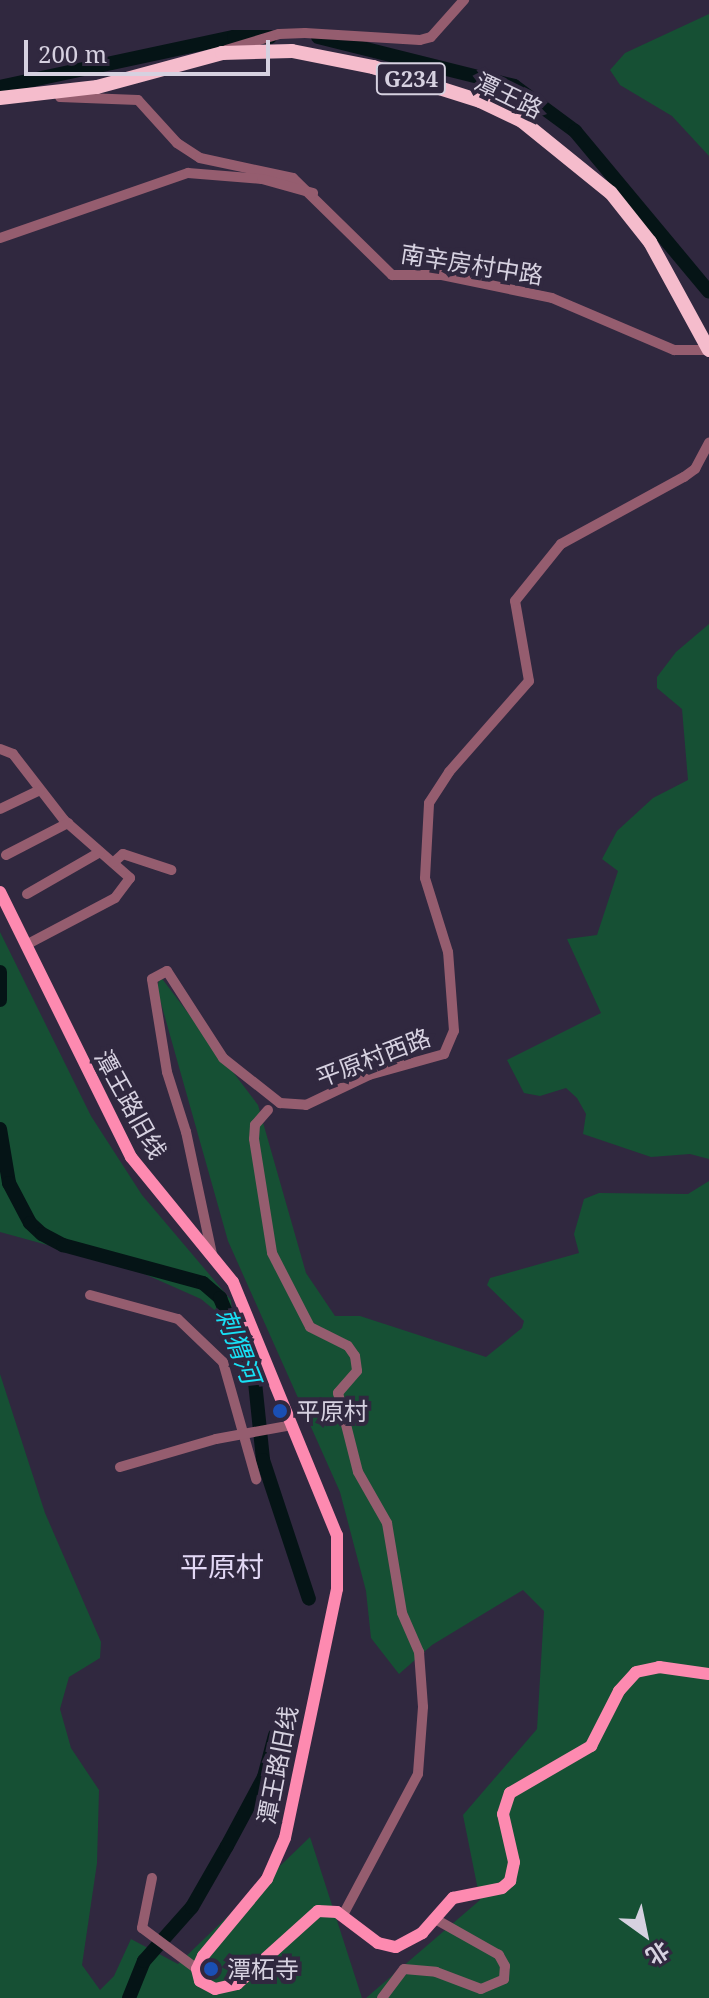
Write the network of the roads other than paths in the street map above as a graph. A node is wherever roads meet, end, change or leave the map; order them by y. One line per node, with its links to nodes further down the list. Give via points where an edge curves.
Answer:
1 (464, 0): 2 (street, via 431,37 420,40 279,34)
2 (197, 60): 3 (highway, 潭王路 / G234); 7 (highway, 潭王路 / G234, via 257,51 304,53 373,67 480,101 522,121 563,150 631,215)
3 (43, 96): 4 (highway, 潭王路 / G234); 5 (street, 南辛房村中路, via 138,100 177,143 200,158 269,169)
4 (0, 98)
5 (313, 193): 6 (street, via 262,179 188,173); 7 (street, 南辛房村中路, via 392,275 442,275 552,298 674,350)
6 (0, 238)
7 (709, 350)
8 (709, 443): 21 (street, 平原村西路, via 695,469 684,477 561,544 515,601 529,681 449,772 429,803 425,878 448,952 454,1031 444,1054 369,1075 306,1105 280,1103 223,1058 167,971 152,979 167,1072 186,1132)
9 (0, 749): 10 (street, via 13,754)
10 (40, 790): 11 (street); 12 (street)
11 (0, 809)
12 (68, 823): 13 (street); 14 (street)
13 (100, 852): 15 (street); 18 (street)
14 (6, 855)
15 (114, 862): 16 (street, via 123,854); 19 (street, via 130,878 115,898)
16 (171, 870)
17 (0, 892): 19 (main road, 潭王路旧线)
18 (27, 894)
19 (26, 945): 21 (main road, 潭王路旧线, via 131,1157)
20 (268, 1110): 29 (street, via 255,1125 254,1139 272,1253 310,1327 348,1346 355,1356 357,1371 338,1393 358,1472 387,1523 402,1613 419,1652 423,1707 418,1774)
21 (212, 1254): 23 (main road, 潭王路旧线, via 241,1297)
22 (90, 1295): 24 (street, via 178,1319 223,1362)
23 (292, 1425): 24 (street); 29 (main road, 潭王路旧线, via 333,1520 340,1553 337,1589 281,1849 267,1879 203,1956 197,1975 208,1987 230,1987 312,1914 325,1909)
24 (248, 1436): 25 (street, via 216,1439); 26 (street)
25 (120, 1467)
26 (256, 1479)
27 (709, 1674): 30 (main road, via 659,1667 631,1676 591,1746 506,1798 503,1814 514,1862 507,1885 460,1894)
28 (152, 1878): 31 (street, via 141,1914 148,1933)
29 (343, 1915): 30 (main road, via 389,1947 413,1939)
30 (435, 1919): 32 (street, via 499,1955 504,1979 481,1989 436,1972 404,1969)
31 (193, 1966)
32 (382, 1998)

